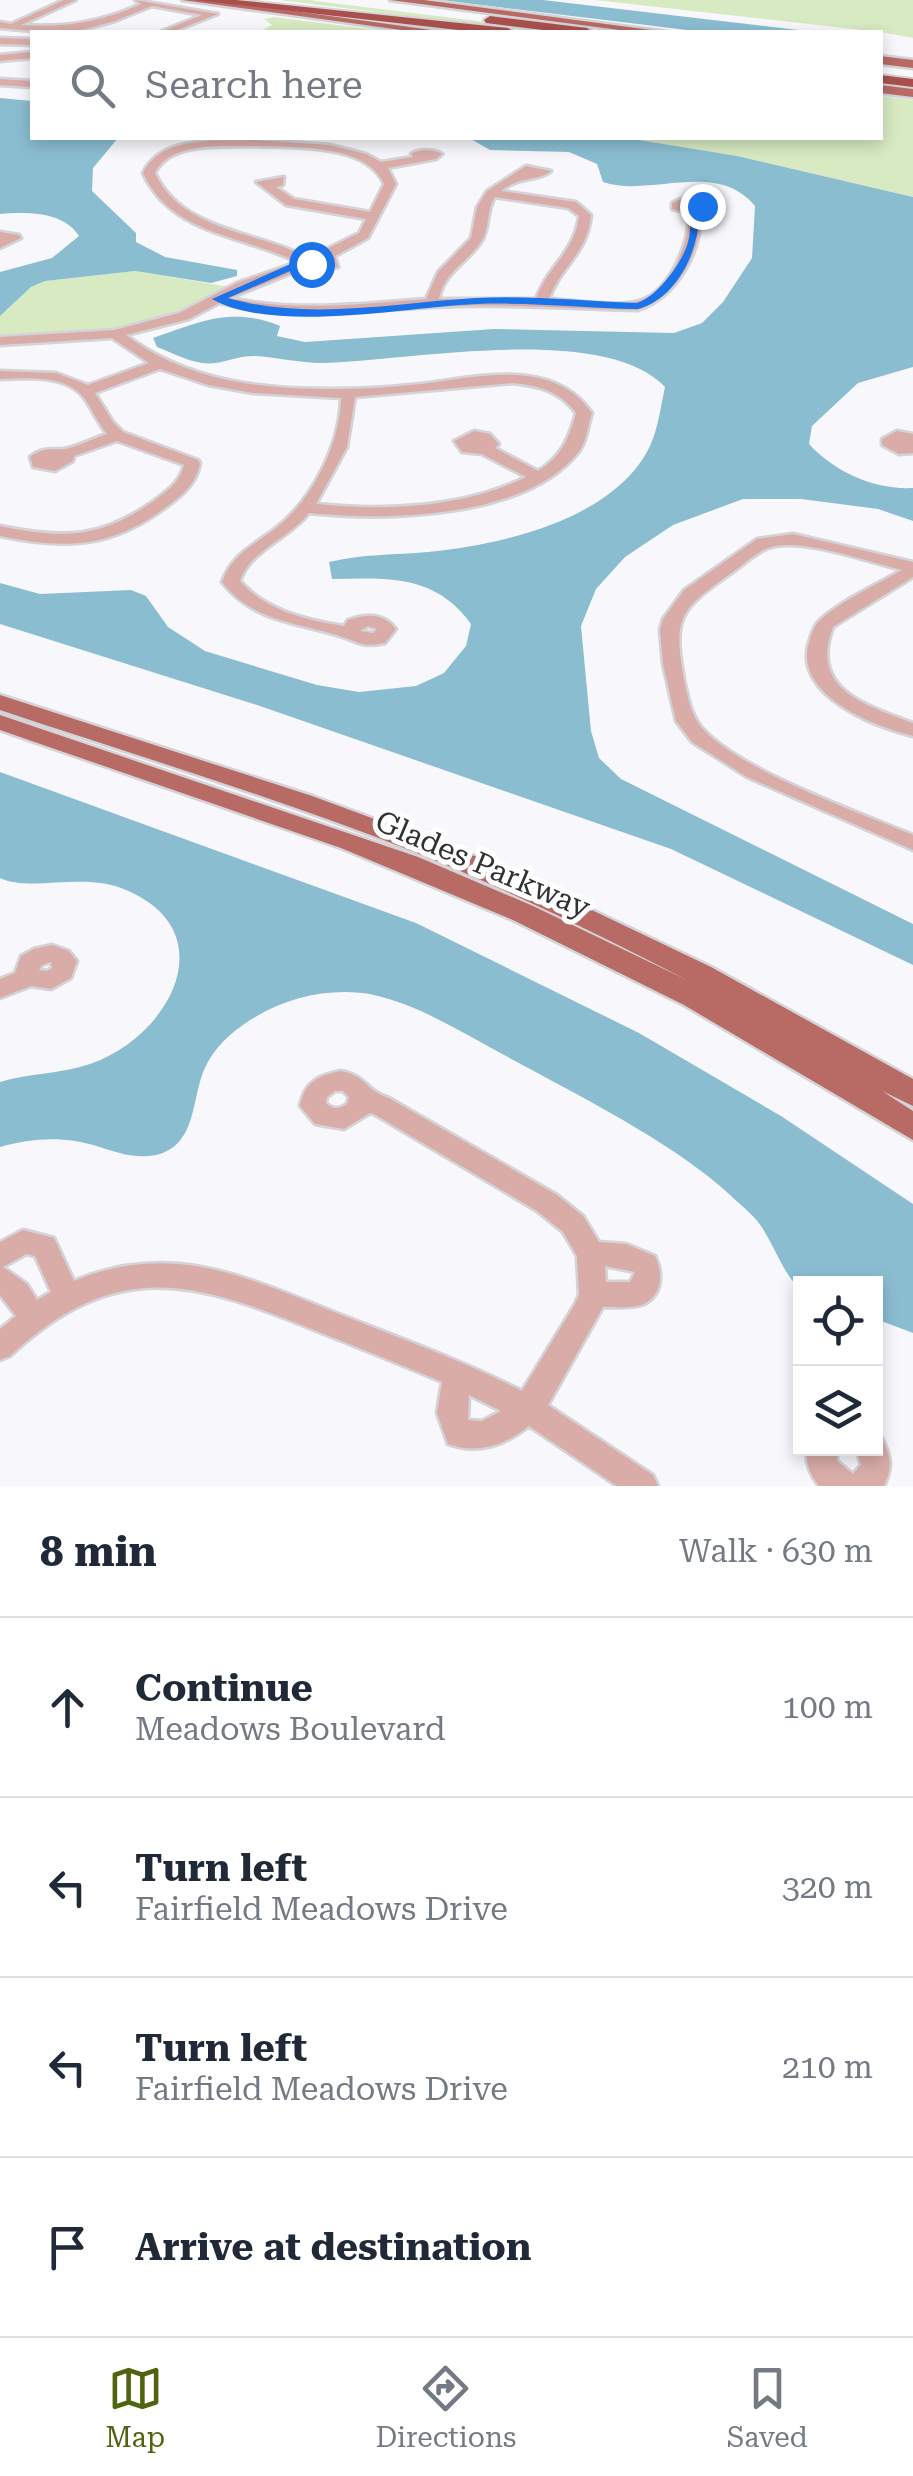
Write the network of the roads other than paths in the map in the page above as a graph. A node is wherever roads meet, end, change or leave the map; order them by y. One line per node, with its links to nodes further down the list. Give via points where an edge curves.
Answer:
1 (72, 0): 10 (street)
2 (127, 0): 9 (street)
3 (188, 0): 13 (main road)
4 (200, 0): 11 (highway)
5 (259, 0): 11 (highway)
6 (328, 0): 11 (highway)
7 (396, 0): 15 (main road)
8 (380, 2): 11 (highway)
9 (151, 3): 10 (street, via 97,27); 12 (street, via 213,14)
10 (4, 26)
11 (508, 29): 14 (highway)
12 (169, 30)
13 (424, 30)
14 (535, 30)
15 (644, 30)
16 (0, 42): 17 (street)
17 (30, 44)
18 (30, 55): 19 (street)
19 (0, 58)
20 (883, 60): 21 (main road)
21 (913, 64)
22 (883, 69): 23 (highway)
23 (913, 73)
24 (883, 79): 26 (highway)
25 (0, 82): 27 (street)
26 (913, 83)
27 (30, 84)
28 (883, 89): 29 (main road)
29 (913, 94)
30 (421, 158): 31 (street)
31 (383, 165): 36 (street, via 390,184); 39 (street, via 320,147 188,147 166,153 151,167 164,199 206,225 199,234 225,232)
32 (525, 173): 34 (street)
33 (269, 184): 36 (street, via 290,202)
34 (492, 194): 41 (street, via 572,204 585,216 580,249 548,282); 42 (street, via 480,212 476,240 439,276)
35 (694, 210): 41 (street, via 685,262 650,302)
36 (374, 216): 39 (street, via 364,235 328,254 330,266)
37 (0, 236): 38 (street, via 16,238)
38 (0, 244)
39 (304, 261): 40 (street)
40 (218, 299): 42 (street, via 296,312); 43 (street, via 184,316)
41 (541, 302): 42 (street)
42 (432, 303)
43 (114, 334): 44 (street); 45 (street)
44 (0, 341)
45 (158, 365): 47 (street); 48 (street, via 253,388)
46 (0, 374): 47 (street, via 53,379)
47 (86, 391): 50 (street)
48 (348, 394): 54 (street, via 490,380 563,389 577,400 584,424 562,460); 55 (street, via 336,455)
49 (913, 419): 51 (street)
50 (118, 435): 53 (street); 56 (street, via 192,463 192,475 144,518 109,536 73,542)
51 (911, 441)
52 (485, 449): 54 (street)
53 (65, 454)
54 (538, 477): 55 (street, via 496,496 424,511)
55 (304, 508): 58 (street, via 249,554 231,582 254,606)
56 (0, 531)
57 (913, 568): 61 (street, via 825,624 815,654 826,683 846,702); 62 (street, via 794,538 762,544 690,594 669,630 686,720 698,736 719,754)
58 (350, 632)
59 (0, 702): 65 (main road, Glades Parkway, via 480,868 697,971)
60 (0, 722): 67 (main road, Glades Parkway, via 464,887 699,999)
61 (913, 730)
62 (913, 844)
63 (30, 978): 64 (street)
64 (0, 989)
65 (913, 1094)
66 (362, 1102): 68 (street, via 380,1105 547,1204 573,1224)
67 (913, 1128)
68 (591, 1254): 71 (street); 71 (street, via 626,1254 648,1270 638,1294)
69 (0, 1256): 72 (street, via 24,1242 44,1246)
70 (0, 1278): 73 (street)
71 (593, 1295): 76 (street)
72 (66, 1296): 73 (street); 75 (street, via 93,1284 154,1275 204,1279 254,1293)
73 (32, 1318): 74 (street)
74 (0, 1346)
75 (458, 1378): 76 (street); 76 (street, via 452,1409 458,1434 496,1434)
76 (526, 1409): 79 (street)
77 (822, 1456): 80 (street, via 827,1474)
78 (873, 1456): 81 (street, via 874,1476)
79 (642, 1486)
80 (846, 1486)
81 (860, 1486)

